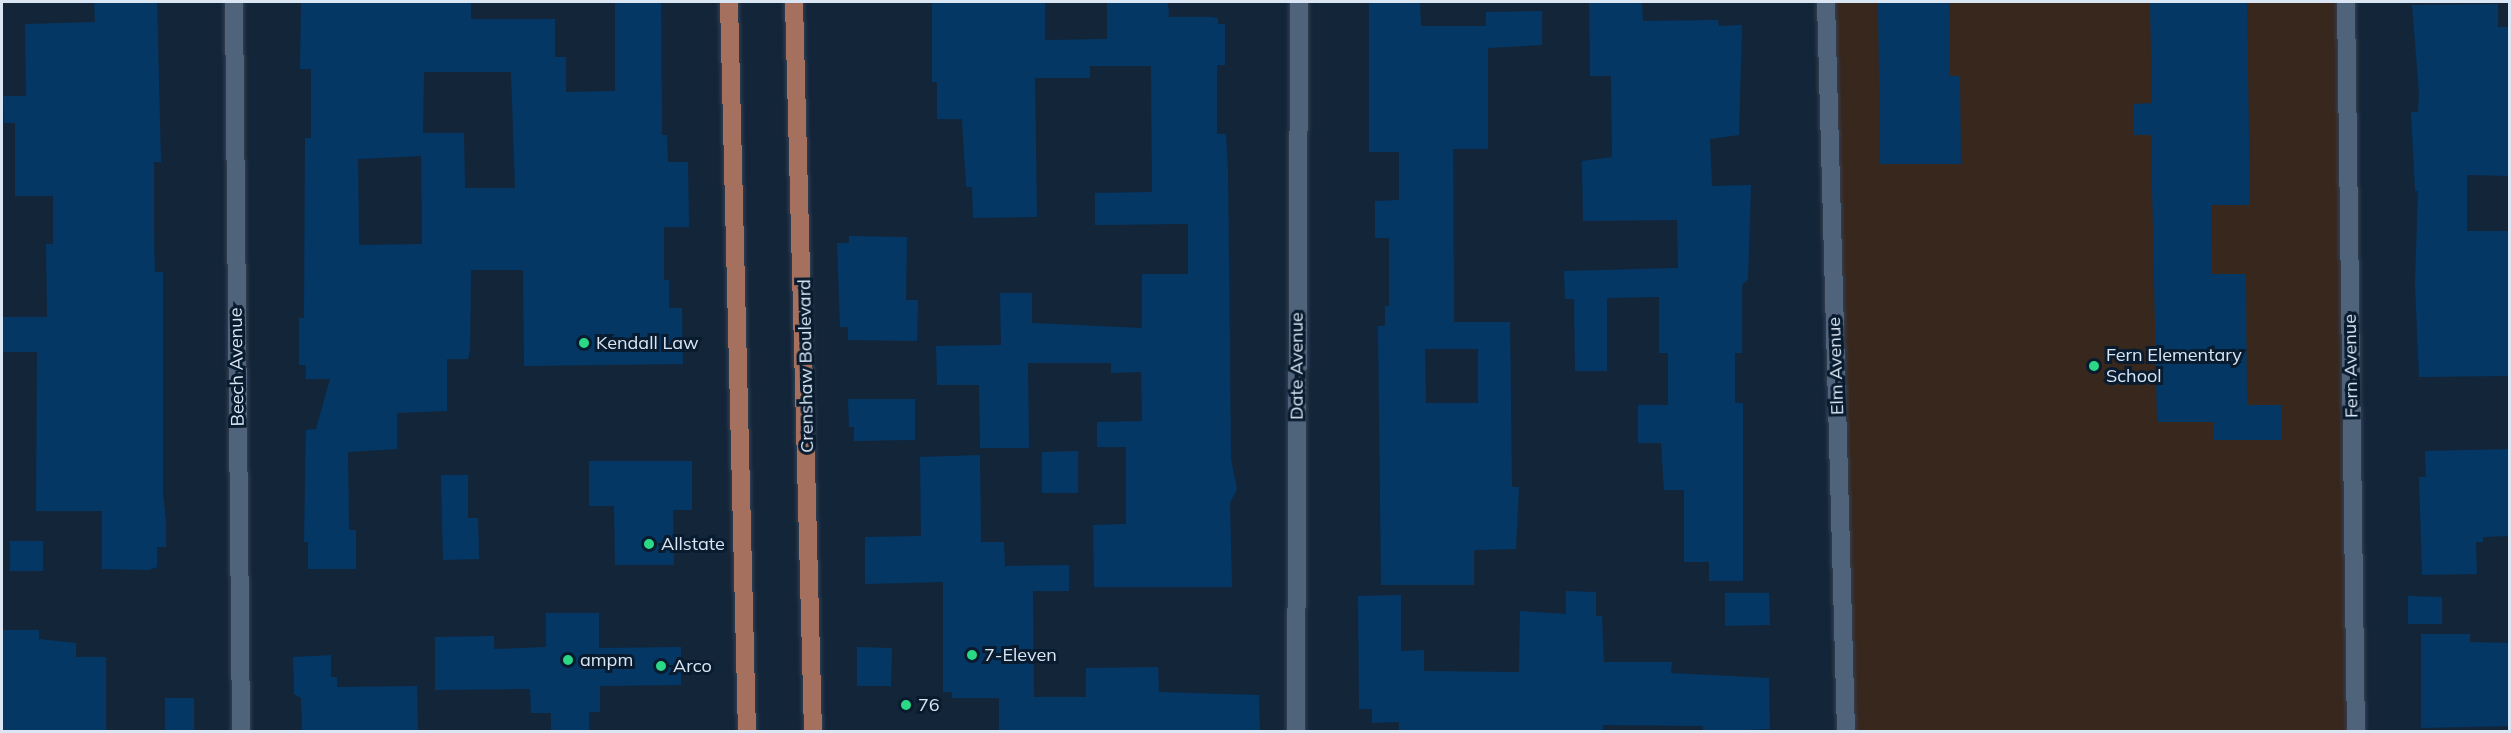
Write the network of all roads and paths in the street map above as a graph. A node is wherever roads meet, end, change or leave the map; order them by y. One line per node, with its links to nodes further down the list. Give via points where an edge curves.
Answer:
1 (234, 2): 7 (street, Beech Avenue)
2 (729, 2): 8 (main road)
3 (794, 2): 9 (main road, Crenshaw Boulevard)
4 (1299, 2): 10 (street, Date Avenue)
5 (1826, 2): 11 (street, Elm Avenue)
6 (2346, 2): 12 (street, Fern Avenue)
7 (241, 732)
8 (747, 732)
9 (813, 732)
10 (1296, 732)
11 (1846, 732)
12 (2356, 732)

